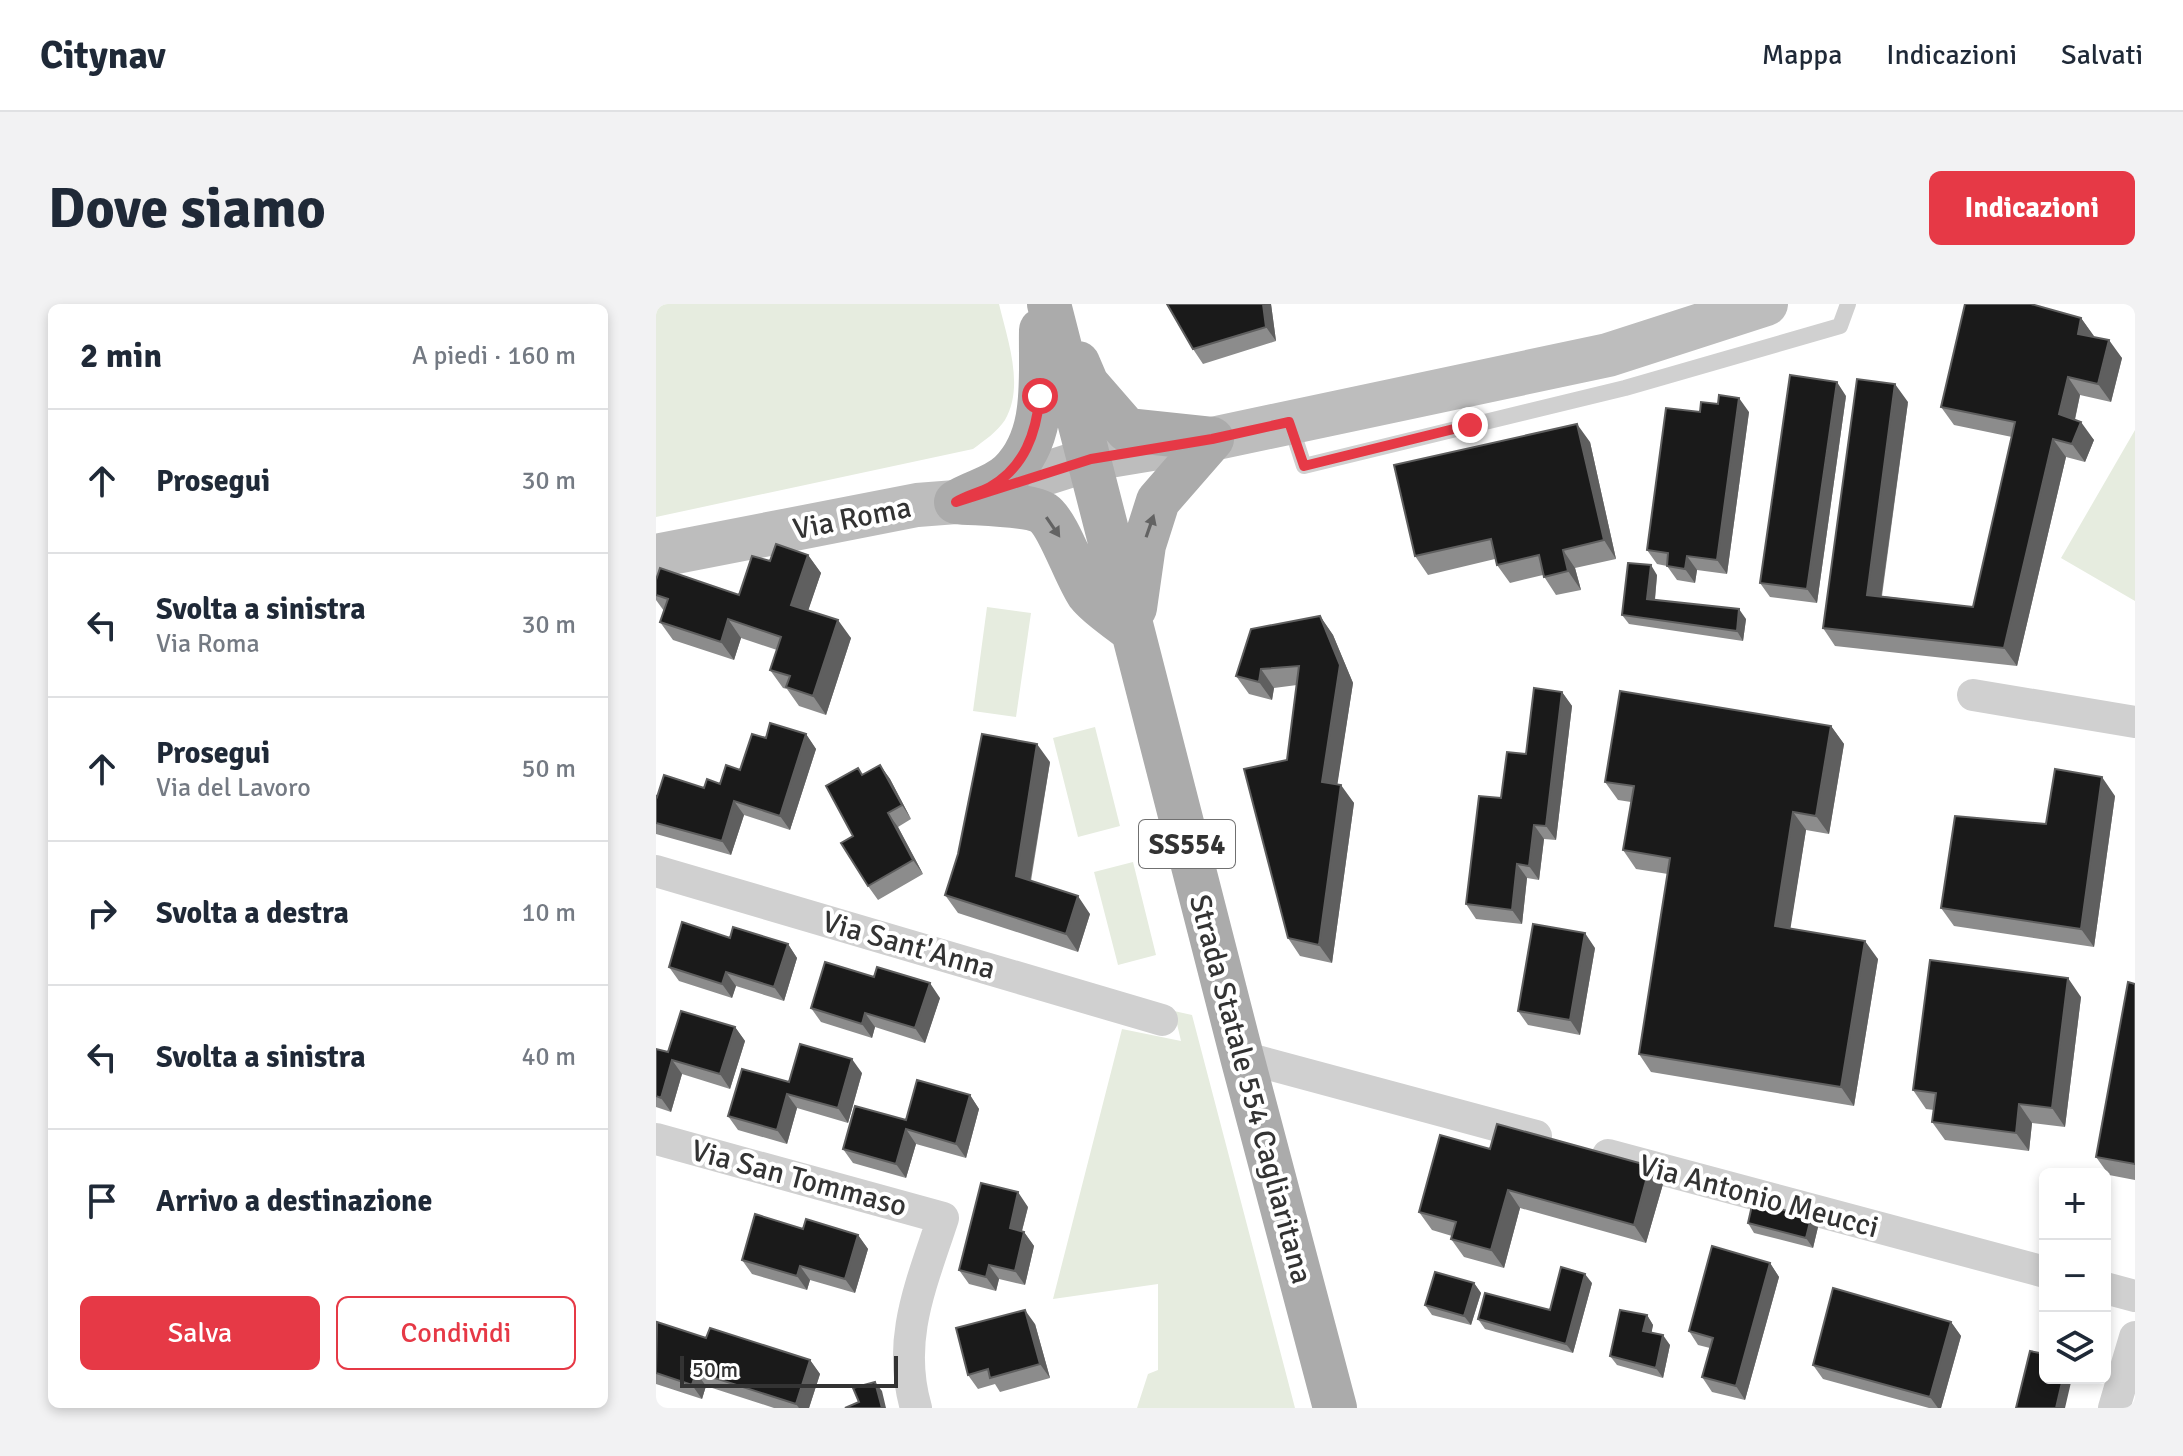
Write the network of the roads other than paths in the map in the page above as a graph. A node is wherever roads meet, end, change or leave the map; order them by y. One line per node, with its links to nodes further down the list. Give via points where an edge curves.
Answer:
1 (1041, 304): 8 (main road, via 1040,396 1033,438 1009,473)
2 (1051, 304): 6 (main road, via 1087,384 1127,430); 7 (main road, Strada Statale 554 Cagliaritana / SS554)
3 (1766, 304): 5 (main road, Via Roma, via 1608,355)
4 (1848, 304): 5 (lane, via 1840,326 1625,388 1304,466)
5 (1289, 422): 6 (main road, Via Roma)
6 (1212, 439): 7 (main road, Via Roma); 10 (main road, one-way to 6, via 1144,545 1158,501)
7 (1091, 459): 8 (main road, Via Roma); 10 (main road, Strada Statale 554 Cagliaritana / SS554)
8 (956, 502): 9 (main road, Via Roma); 10 (main road, one-way to 10, via 1041,512 1056,527 1091,598)
9 (656, 556)
10 (1131, 630): 15 (main road, Strada Statale 554 Cagliaritana / SS554)
11 (1973, 695): 12 (street)
12 (2135, 722)
13 (656, 871): 14 (street, Via Sant'Anna)
14 (1162, 1020)
15 (1242, 1057): 17 (street, Via Antonio Meucci); 22 (main road, Strada Statale 554 Cagliaritana / SS554)
16 (656, 1139): 21 (street, Via San Tommaso, via 943,1218 910,1323 907,1356)
17 (2039, 1270)
18 (2111, 1290): 19 (street)
19 (2135, 1296)
20 (2135, 1337): 23 (street)
21 (916, 1408)
22 (1335, 1408)
23 (2114, 1408)

